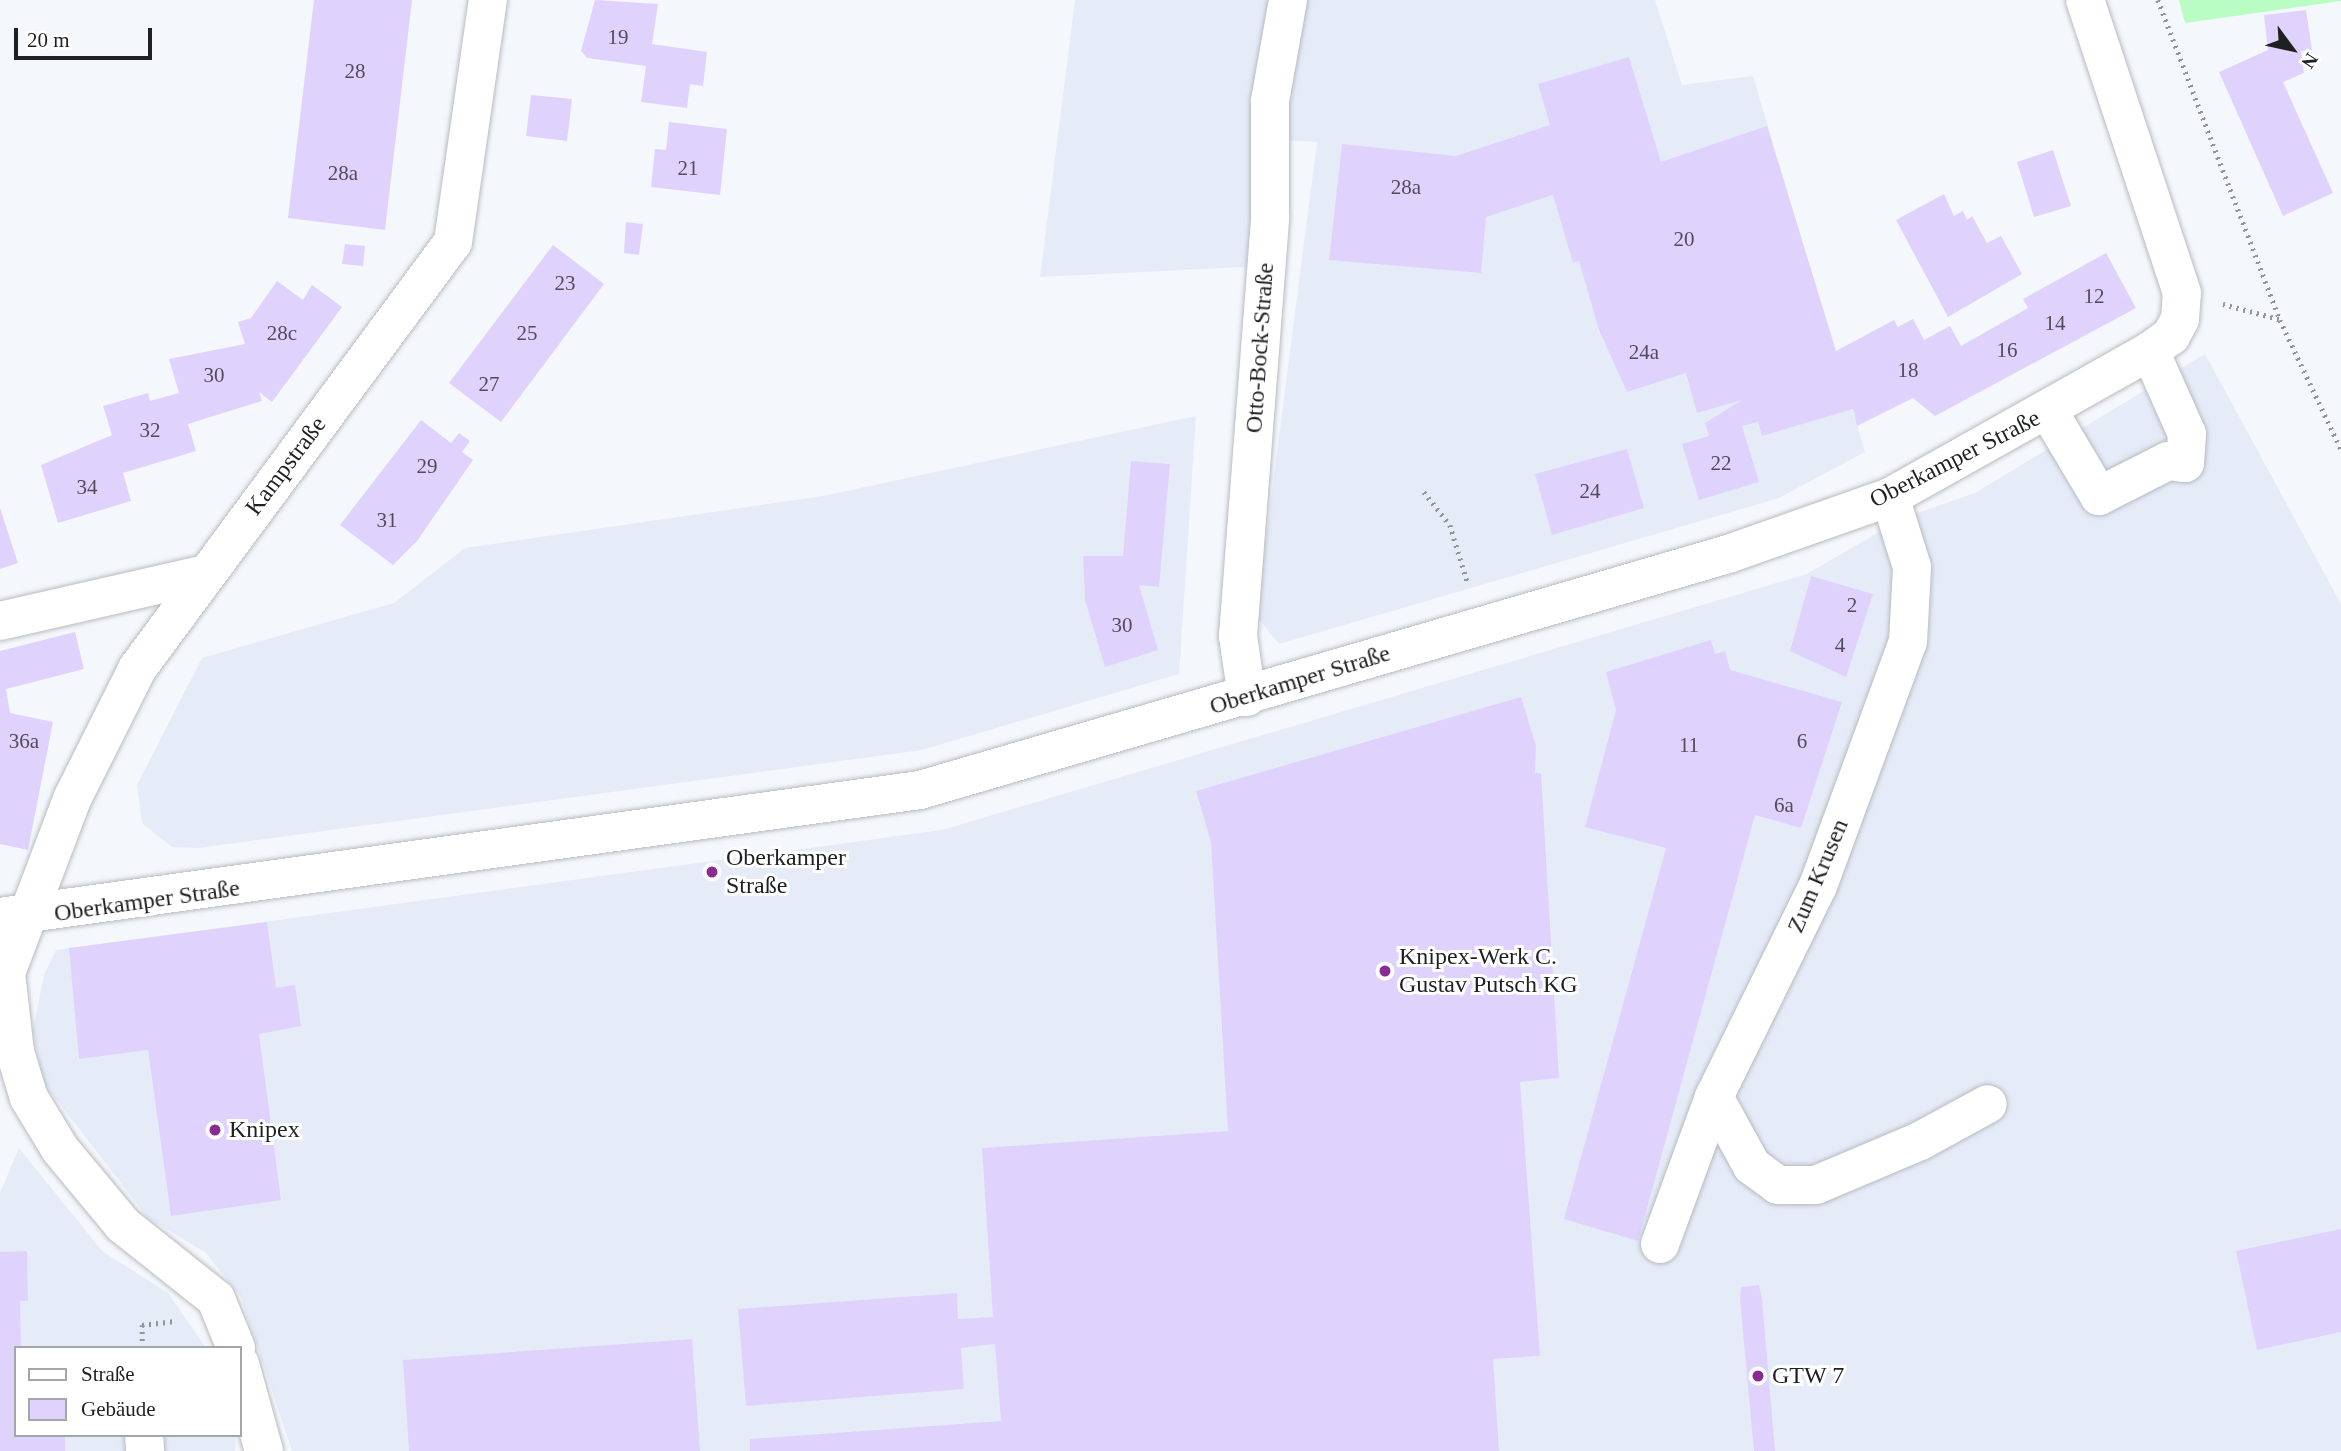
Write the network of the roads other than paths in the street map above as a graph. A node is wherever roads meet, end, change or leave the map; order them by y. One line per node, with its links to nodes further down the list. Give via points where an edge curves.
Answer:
1 (488, 0): 7 (street, Kampstraße, via 453,242)
2 (1288, 0): 9 (street, Otto-Bock-Straße, via 1270,101 1270,216 1238,636)
3 (2085, 0): 4 (street, Oberkamper Straße, via 2182,293 2171,336)
4 (2150, 351): 5 (street, Oberkamper Straße); 5 (street, via 2187,434 2185,463 2168,461 2099,496)
5 (2049, 412): 6 (street, Oberkamper Straße)
6 (1890, 497): 9 (street, Oberkamper Straße, via 1728,554); 11 (street, Zum Krusen, via 1912,567 1908,642 1818,886)
7 (206, 574): 8 (street); 10 (street, Kampstraße, via 137,669)
8 (0, 621)
9 (1247, 697): 10 (street, Oberkamper Straße, via 920,790)
10 (14, 917): 14 (street, Oberkamper Straße, via 6,973 15,1052 29,1098 60,1149 123,1226 216,1299)
11 (1714, 1097): 12 (street, via 1752,1166 1778,1185 1816,1185 1920,1142); 13 (street, Zum Krusen)
12 (1988, 1104)
13 (1660, 1244)
14 (235, 1346)
15 (242, 1371): 16 (street)
16 (264, 1451)

